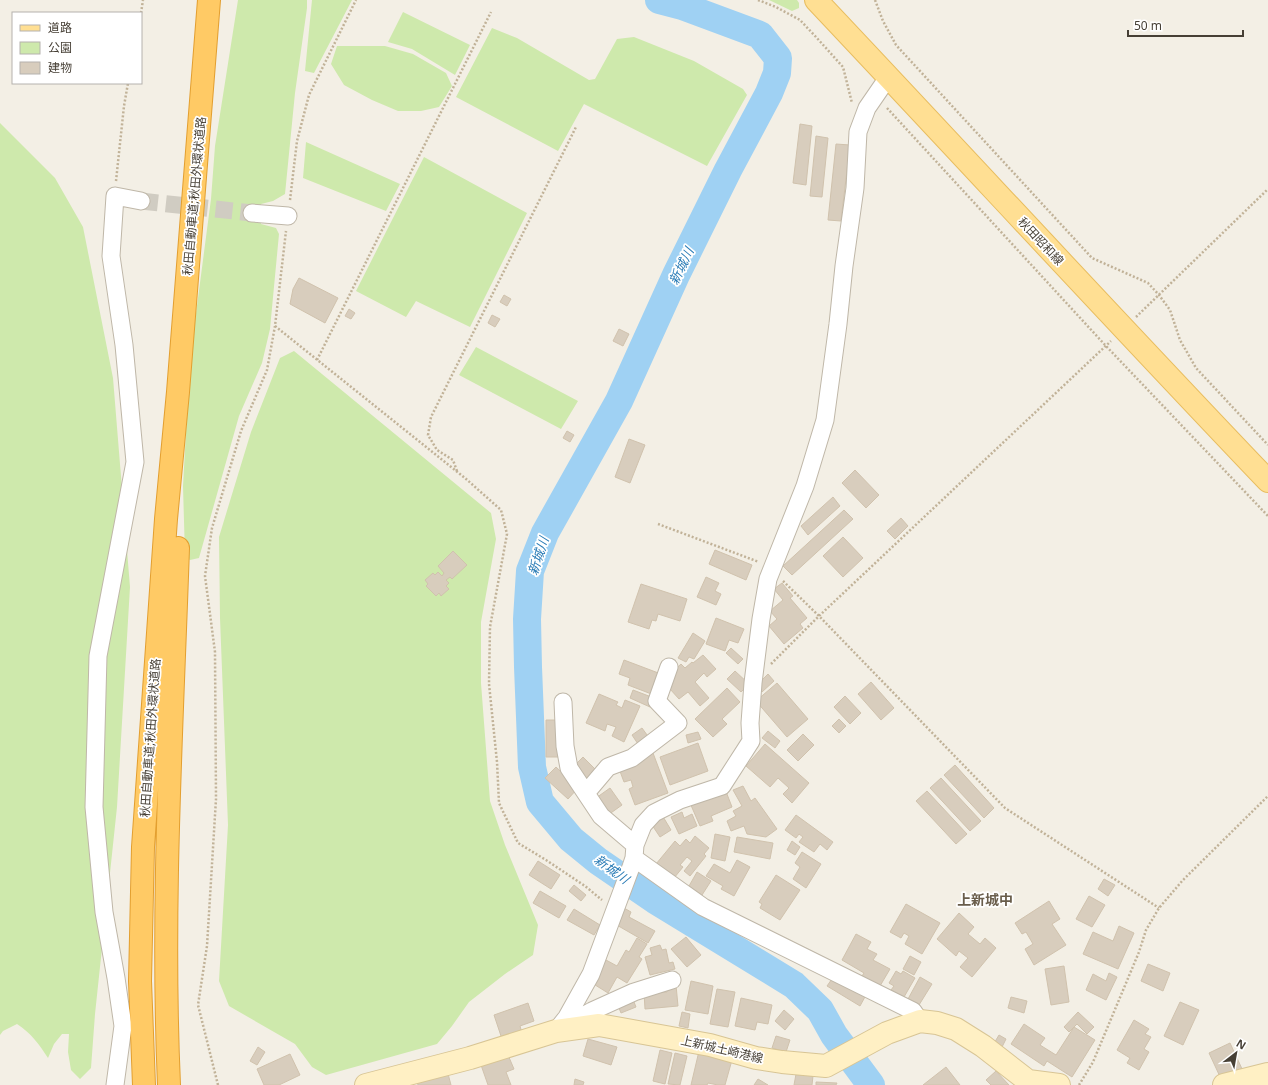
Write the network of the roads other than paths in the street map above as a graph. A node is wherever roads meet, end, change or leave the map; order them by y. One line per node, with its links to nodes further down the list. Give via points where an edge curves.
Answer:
1 (209, 0): 7 (highway, 秋田自動車道;秋田外環状道路)
2 (816, 0): 3 (main road, 秋田昭和線)
3 (889, 76): 8 (main road, 秋田昭和線, via 1123,329); 12 (street, via 867,108 858,132 855,188 825,420 805,486 768,579 753,683 750,741 722,786 680,800 654,813 643,825)
4 (141, 201): 18 (street, via 115,196 111,256 124,345 135,462 98,656 94,807 104,912 123,1026)
5 (252, 213): 6 (street)
6 (288, 216)
7 (178, 392): 19 (highway, 秋田自動車道;秋田外環状道路, via 164,542 143,847 140,981); 20 (highway, 秋田自動車道;秋田外環状道路, via 180,502 167,886 166,1018)
8 (1268, 481)
9 (669, 667): 11 (street, via 657,701 678,723 632,758 608,767)
10 (563, 702): 11 (street, via 569,768)
11 (586, 793): 12 (street)
12 (634, 857): 14 (street, via 703,907 913,1011); 15 (street, via 591,974 567,1017)
13 (672, 980): 15 (street, via 634,992)
14 (920, 1022): 15 (main road, 上新城土崎港線, via 887,1033 826,1066 756,1058 710,1045 599,1025); 17 (main road, 上新城土崎港線, via 937,1023 956,1029 983,1046)
15 (556, 1031): 21 (main road, 上新城土崎港線, via 470,1058)
16 (1268, 1074): 23 (main road)
17 (1030, 1083): 22 (main road, 上新城土崎港線)
18 (116, 1085)
19 (144, 1085)
20 (169, 1085)
21 (366, 1085)
22 (1059, 1085)
23 (1224, 1085)

